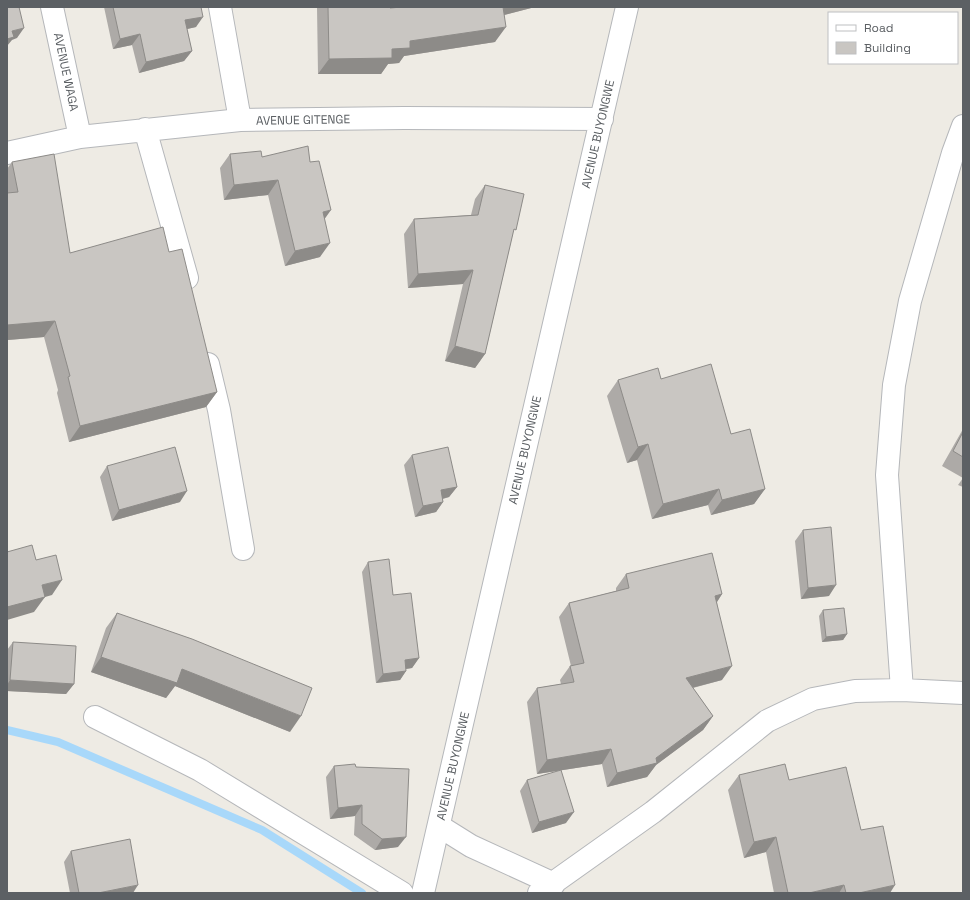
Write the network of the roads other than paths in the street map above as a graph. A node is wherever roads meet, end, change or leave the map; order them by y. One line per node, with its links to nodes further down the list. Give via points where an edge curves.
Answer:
1 (52, 7): 8 (street, AVENUE WAGA)
2 (220, 7): 5 (street)
3 (627, 7): 4 (street, AVENUE BUYONGWE)
4 (602, 119): 5 (street, AVENUE GITENGE); 16 (street, AVENUE BUYONGWE)
5 (240, 120): 7 (street, AVENUE GITENGE)
6 (963, 126): 13 (street, via 910,301 894,385 887,474)
7 (145, 129): 8 (street, AVENUE GITENGE); 10 (street)
8 (80, 137): 9 (street, AVENUE GITENGE)
9 (7, 153)
10 (192, 298)
11 (203, 343): 12 (street, via 219,410)
12 (243, 549)
13 (902, 690): 14 (street); 17 (street, via 855,691 813,699 767,721 653,812)
14 (963, 693)
15 (94, 717): 18 (street, via 200,770)
16 (439, 826): 17 (street); 19 (street, AVENUE BUYONGWE)
17 (547, 889)
18 (402, 893)
19 (423, 893)

